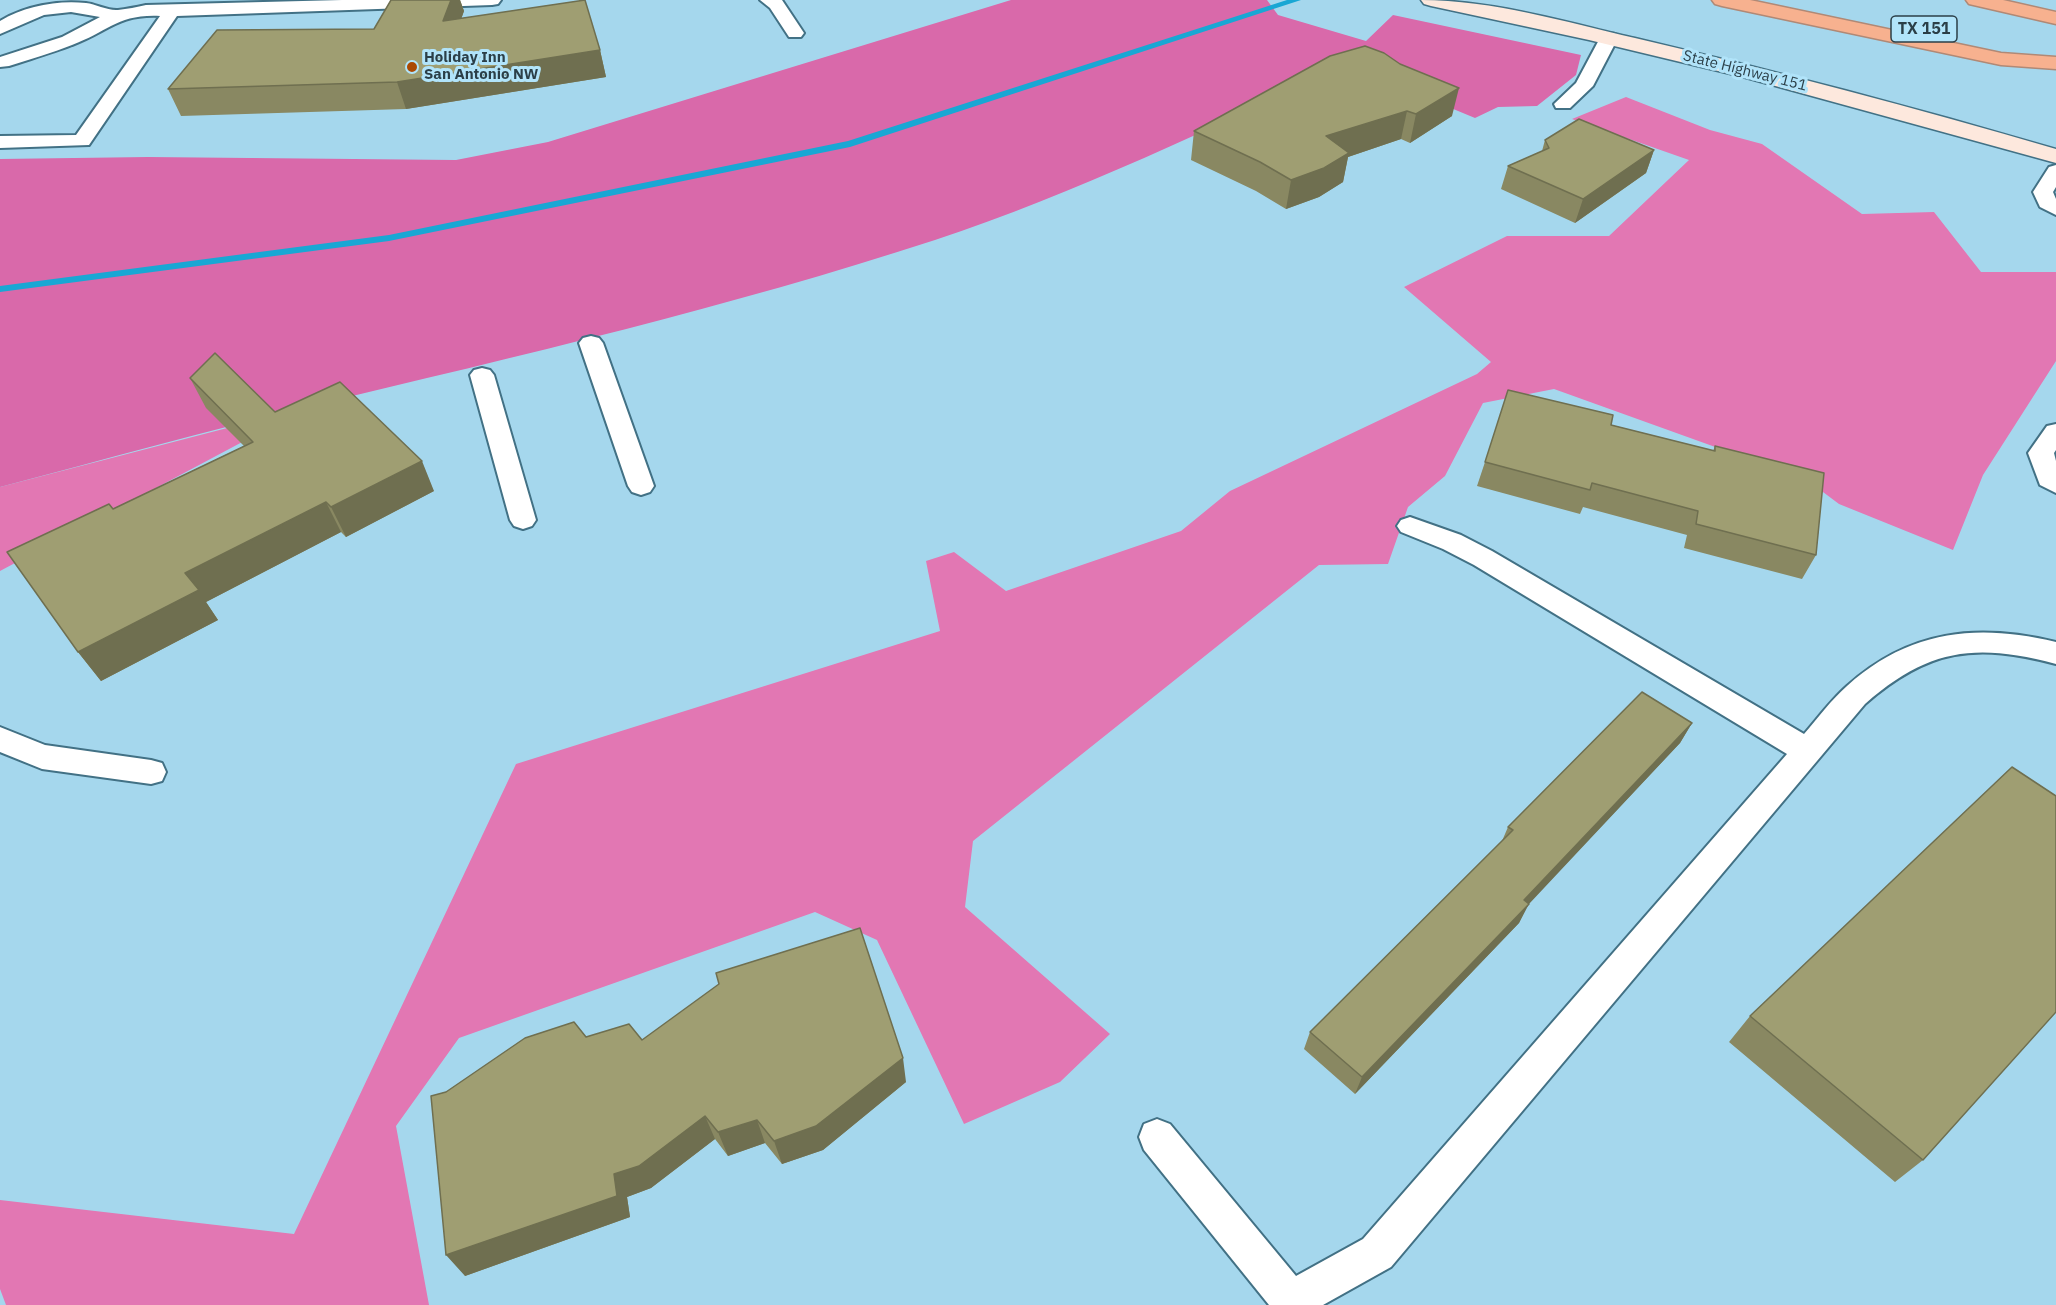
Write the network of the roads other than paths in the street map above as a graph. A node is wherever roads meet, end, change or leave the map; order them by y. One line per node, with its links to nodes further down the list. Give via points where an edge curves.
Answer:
1 (492, 0): 8 (lane)
2 (769, 0): 15 (lane, via 776,4)
3 (1431, 0): 16 (main road, State Highway 151)
4 (1722, 0): 17 (highway, via 2001,59)
5 (1791, 0): 17 (highway, TX 151)
6 (1976, 0): 13 (highway, TX 151)
7 (2043, 0): 10 (highway)
8 (450, 1): 9 (lane)
9 (360, 2): 11 (lane)
10 (2056, 3)
11 (172, 11): 12 (lane, via 146,10); 20 (lane, via 82,141)
12 (114, 16): 14 (lane, via 84,4 55,5 29,11); 18 (lane, via 68,41)
13 (2056, 18)
14 (0, 29)
15 (795, 33)
16 (1609, 38): 19 (lane, via 1584,86); 21 (main road, State Highway 151, via 1790,82)
17 (2056, 62)
18 (1, 64)
19 (1563, 104)
20 (0, 142)
21 (2056, 156)
22 (2056, 171): 23 (lane, via 2043,192)
23 (2056, 209)
24 (591, 343): 28 (lane)
25 (482, 375): 29 (lane)
26 (2056, 432): 27 (lane, via 2041,453 2049,479)
27 (2056, 484)
28 (641, 486)
29 (523, 520)
30 (1410, 526): 33 (lane, via 1483,558)
31 (2056, 653): 33 (lane, via 1986,640 1924,650 1874,677)
32 (0, 739): 34 (lane, via 42,757)
33 (1808, 751): 36 (lane, via 1377,1253)
34 (151, 772)
35 (1157, 1137): 36 (lane)
36 (1293, 1303)

